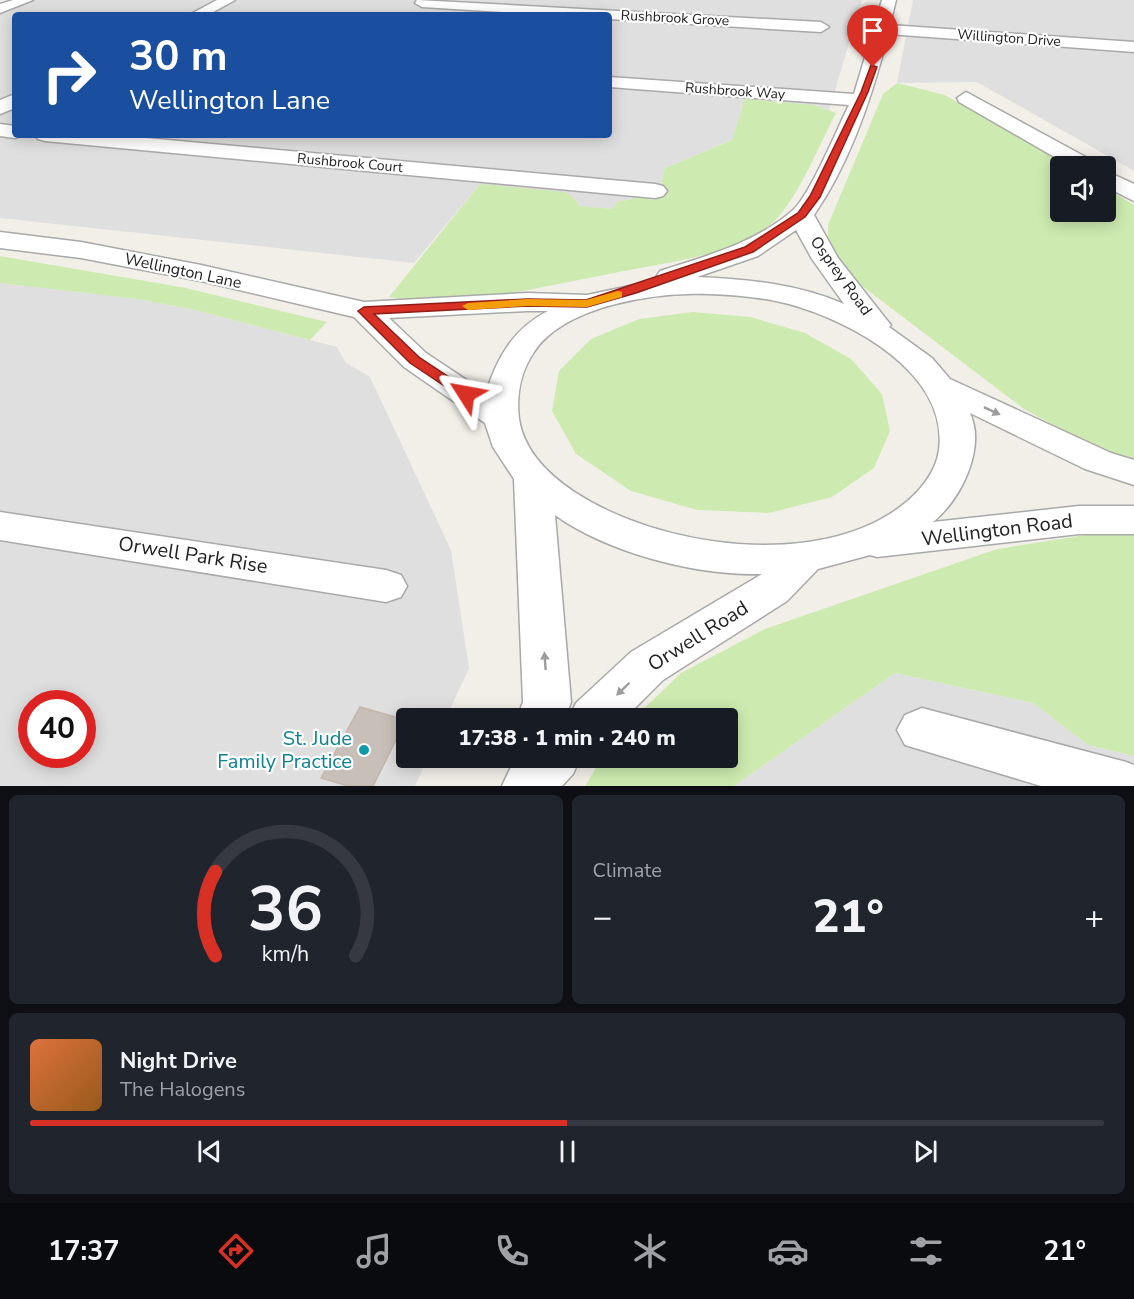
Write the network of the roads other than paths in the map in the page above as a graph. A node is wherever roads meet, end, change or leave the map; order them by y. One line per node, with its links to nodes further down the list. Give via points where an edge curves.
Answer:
1 (26, 0): 5 (street)
2 (228, 0): 6 (street)
3 (889, 0): 11 (street)
4 (424, 2): 7 (street); 8 (street, Rushbrook Grove)
5 (0, 9)
6 (202, 12)
7 (410, 12)
8 (583, 12)
9 (612, 14): 10 (street, Rushbrook Grove)
10 (821, 27)
11 (883, 29): 12 (street, Willington Drive); 15 (street)
12 (1134, 46)
13 (612, 82): 15 (street, Rushbrook Way)
14 (966, 98): 19 (street)
15 (861, 100): 23 (street, via 815,197)
16 (80, 138): 18 (street, Rushbrook Court)
17 (239, 138): 18 (street)
18 (221, 150): 21 (street, Rushbrook Court)
19 (1068, 156)
20 (1116, 184): 22 (street)
21 (655, 191)
22 (1134, 194)
23 (802, 215): 25 (street, via 749,250); 28 (street, Osprey Road, via 813,242 843,286)
24 (0, 240): 27 (street, Wellington Lane, via 81,250 201,273)
25 (632, 291): 26 (street); 28 (street, via 695,285 765,291 831,309)
26 (587, 303): 27 (street, Wellington Lane, via 527,302); 30 (street, via 541,328 519,348 504,373)
27 (364, 311): 30 (street, via 415,360)
28 (884, 334): 29 (street, via 912,355)
29 (939, 386): 31 (street, one-way to 31); 35 (street, via 952,409 958,433 955,468 935,499 902,526)
30 (499, 417): 32 (street, via 520,464)
31 (1134, 473)
32 (533, 479): 36 (street, via 574,511 628,537 679,551 733,559); 38 (street, one-way to 32)
33 (1134, 520): 35 (street, Wellington Road, via 1079,520)
34 (0, 526): 37 (street, Orwell Park Rise)
35 (861, 544): 36 (street)
36 (805, 557): 39 (street, Orwell Road, one-way to 39, via 772,590 647,666)
37 (386, 586)
38 (545, 708)
39 (603, 708)
40 (922, 730): 45 (street)
41 (522, 768): 43 (street)
42 (545, 768): 44 (street)
43 (516, 786)
44 (528, 786)
45 (1126, 786)

